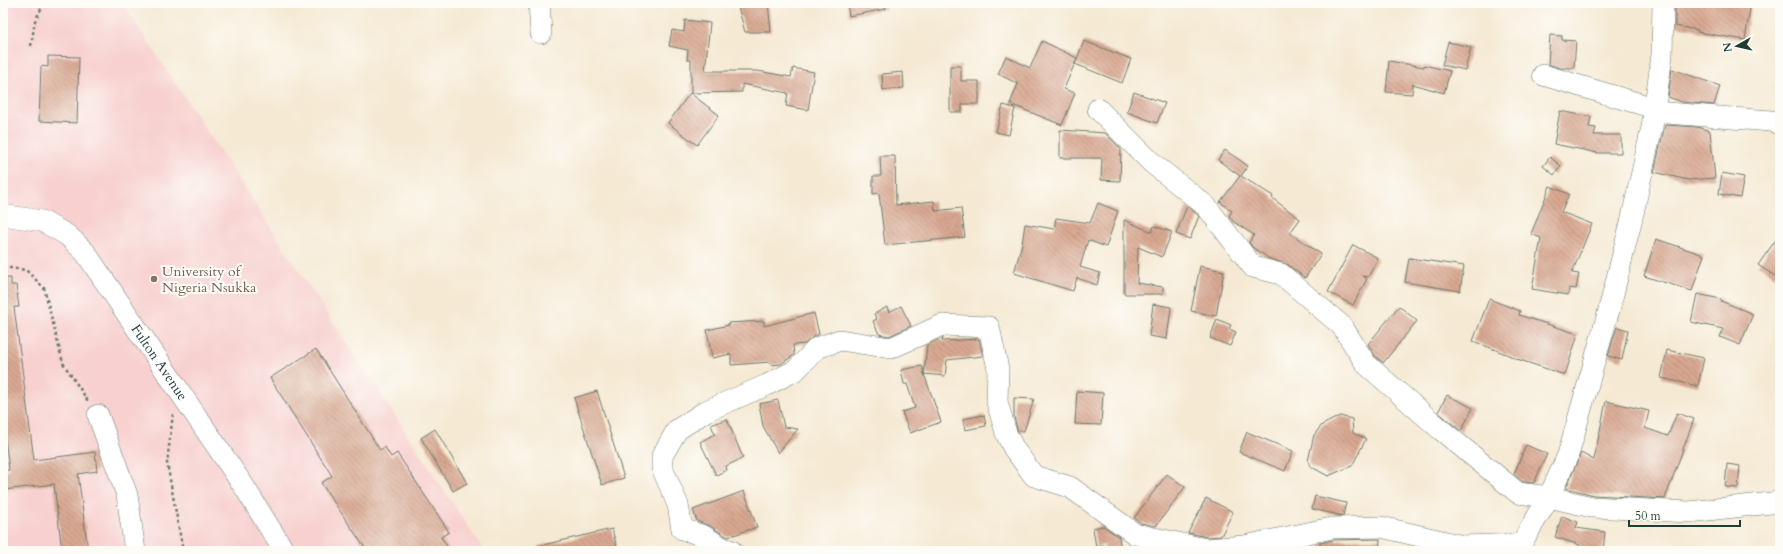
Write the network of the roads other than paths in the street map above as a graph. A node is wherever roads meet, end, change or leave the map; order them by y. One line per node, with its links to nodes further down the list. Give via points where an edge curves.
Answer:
1 (539, 3): 3 (street)
2 (1663, 3): 6 (street, via 1662,55)
3 (540, 33)
4 (1543, 75): 6 (street, via 1654,108)
5 (1098, 109): 10 (street, via 1152,163 1206,206 1253,267 1281,274 1342,326 1366,364 1440,429 1518,493)
6 (1654, 112): 7 (street, via 1771,121); 10 (street, via 1632,222 1607,318 1568,455)
7 (1780, 124)
8 (3, 216): 15 (street, Fulton Avenue, via 42,221 67,235 84,252 245,488)
9 (98, 415): 14 (street, via 127,494)
10 (1549, 497): 11 (street, via 1592,507 1689,512); 12 (street)
11 (1780, 502)
12 (1519, 548): 13 (street)
13 (1461, 549): 16 (street, via 1381,527 1332,528 1244,546 1206,549 1135,534 1070,487 1034,476 1014,449 1006,433 997,402 998,369 989,327 942,325 891,348 840,340 817,348 796,370 706,411 677,430 662,456 662,468 678,505 682,529 704,536 721,548)
14 (135, 551)
15 (284, 551)
16 (732, 551)

